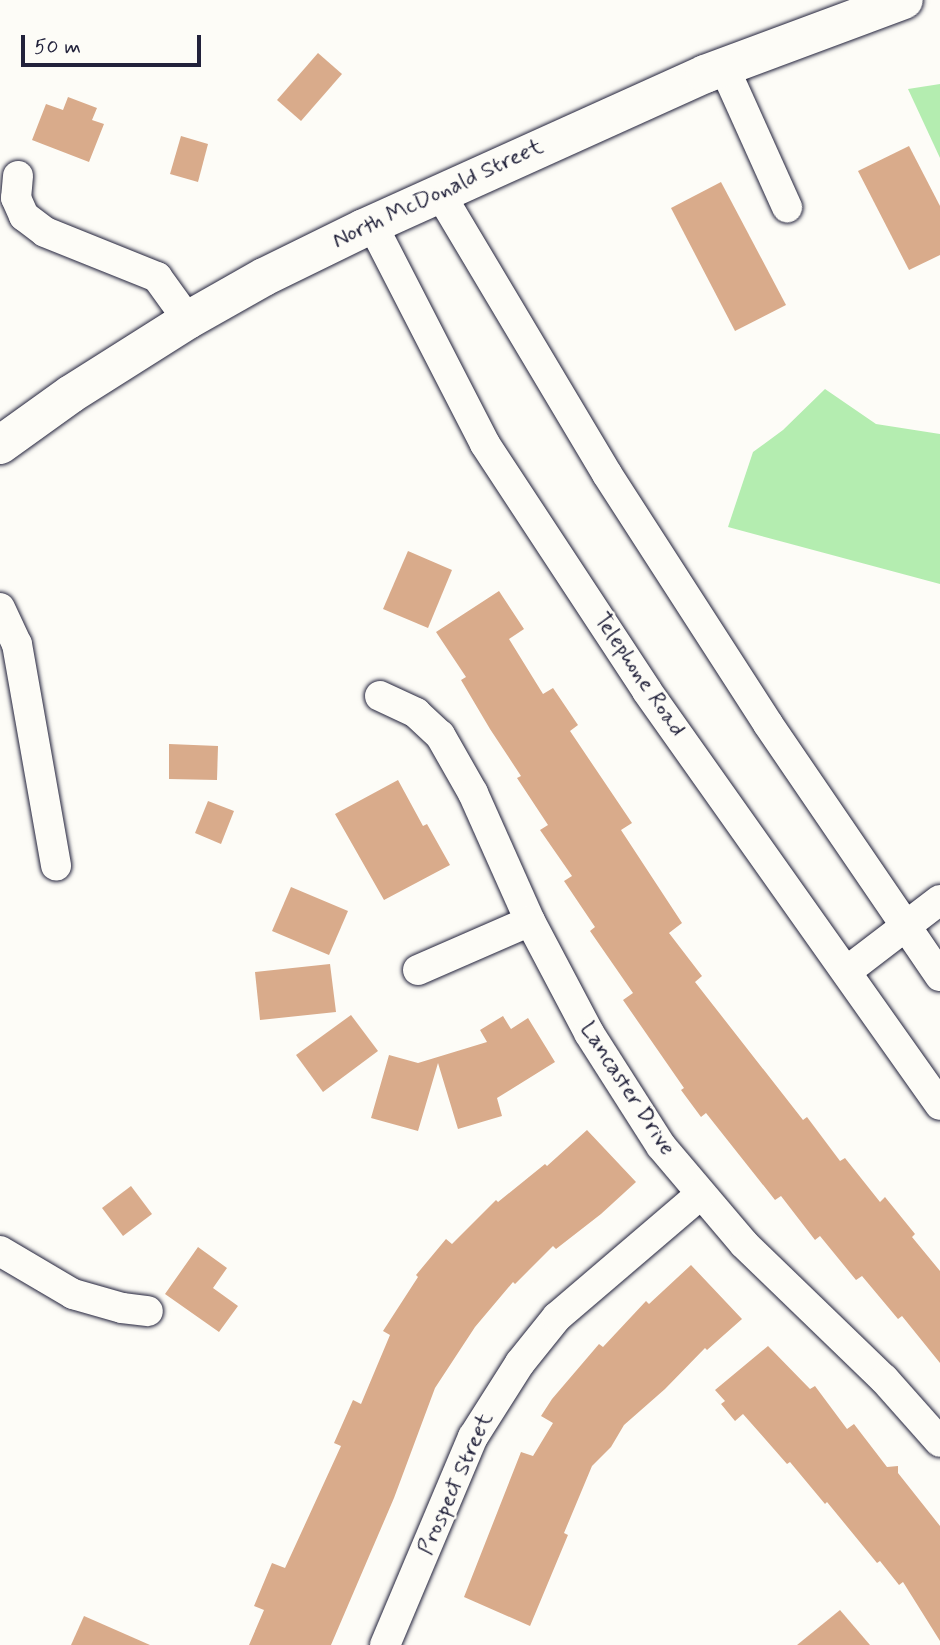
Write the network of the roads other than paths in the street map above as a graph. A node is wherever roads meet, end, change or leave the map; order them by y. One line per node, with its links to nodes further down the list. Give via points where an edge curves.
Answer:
1 (904, 0): 2 (main road, North McDonald Street)
2 (724, 67): 4 (main road, North McDonald Street); 5 (street)
3 (18, 176): 7 (street, via 16,198 24,216 45,232 158,277)
4 (439, 192): 6 (main road, North McDonald Street); 14 (street, via 607,474)
5 (787, 207)
6 (372, 224): 7 (main road, North McDonald Street); 16 (street, Telephone Road, via 485,444 648,691)
7 (188, 320): 8 (main road, North McDonald Street)
8 (0, 445)
9 (0, 608): 11 (street, via 17,644)
10 (380, 696): 13 (street, Lancaster Drive, via 416,713 440,735 473,793)
11 (56, 866)
12 (940, 900): 14 (street)
13 (530, 921): 15 (street); 19 (street, Lancaster Drive, via 604,1061 661,1146)
14 (904, 928): 16 (street); 17 (street)
15 (418, 970)
16 (847, 971): 18 (street, Telephone Road)
17 (940, 976)
18 (940, 1105)
19 (701, 1194): 22 (street, Lancaster Drive, via 744,1244 884,1379); 23 (street, Prospect Street, via 557,1317 520,1363 473,1437)
20 (0, 1251): 21 (street, via 73,1294)
21 (148, 1311)
22 (940, 1442)
23 (385, 1645)

